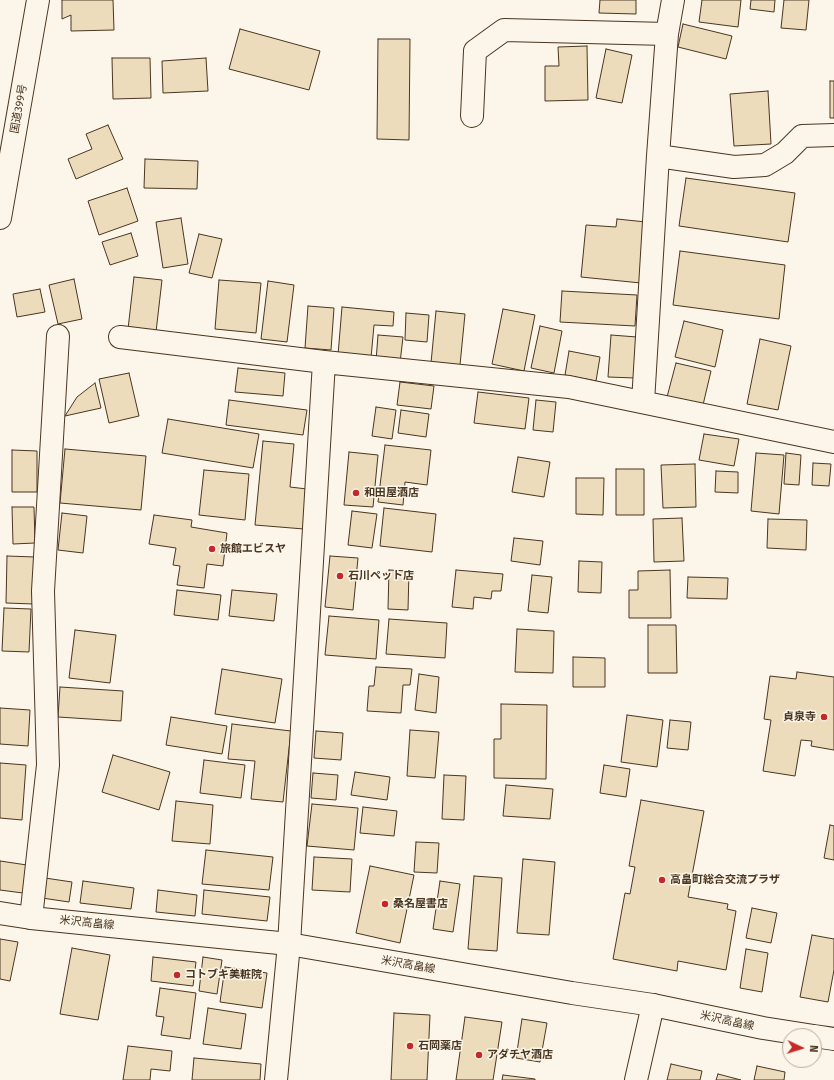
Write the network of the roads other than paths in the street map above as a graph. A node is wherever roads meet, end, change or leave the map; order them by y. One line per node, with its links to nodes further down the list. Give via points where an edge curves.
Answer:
1 (38, 0): 7 (main road, 国道399号)
2 (673, 0): 3 (main road)
3 (667, 34): 4 (main road, via 504,30 475,51); 6 (main road)
4 (472, 116)
5 (834, 135): 6 (main road, via 802,136 765,166 734,167)
6 (658, 156): 11 (main road)
7 (0, 218)
8 (58, 336): 14 (main road, via 43,591 48,765)
9 (120, 337): 10 (main road)
10 (324, 362): 11 (main road, via 569,387); 15 (main road)
11 (643, 402): 12 (main road)
12 (834, 442)
13 (0, 913): 14 (main road, 米沢高畠線)
14 (31, 918): 15 (main road, 米沢高畠線)
15 (289, 944): 16 (main road, 米沢高畠線); 20 (main road)
16 (653, 1005): 17 (main road, 米沢高畠線); 21 (main road)
17 (782, 1031)
18 (822, 1037): 19 (main road, 米沢高畠線)
19 (834, 1039)
20 (276, 1080)
21 (636, 1080)

